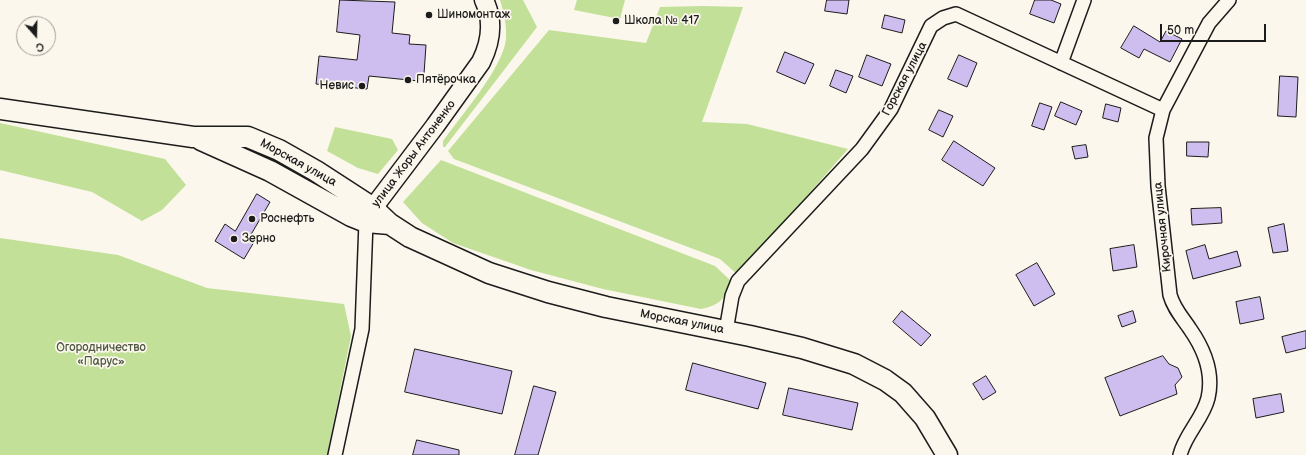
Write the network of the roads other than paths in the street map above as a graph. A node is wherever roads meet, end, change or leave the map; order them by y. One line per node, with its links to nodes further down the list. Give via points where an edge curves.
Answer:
1 (484, 0): 7 (main road, улица Жоры Антоненко, via 491,28 487,51)
2 (1084, 0): 4 (street)
3 (1229, 0): 6 (street, Кирочная улица, via 1209,24)
4 (1061, 63): 6 (street, Горская улица); 8 (street, Горская улица, via 956,14 943,18 931,26 891,109 862,149 738,281 732,296)
5 (0, 109): 7 (main road, Морская улица, via 193,137 270,171 351,216)
6 (1163, 110): 11 (street, Кирочная улица, via 1156,138 1158,186 1170,295 1174,307 1191,329 1205,355 1211,376 1208,399 1182,445)
7 (370, 215): 8 (main road, Морская улица, via 443,253 489,273 541,290 606,307); 9 (street, via 362,329)
8 (726, 331): 10 (main road, Морская улица, via 802,348 854,364 885,380 903,393 925,418)
9 (335, 455)
10 (947, 455)
11 (1180, 455)

